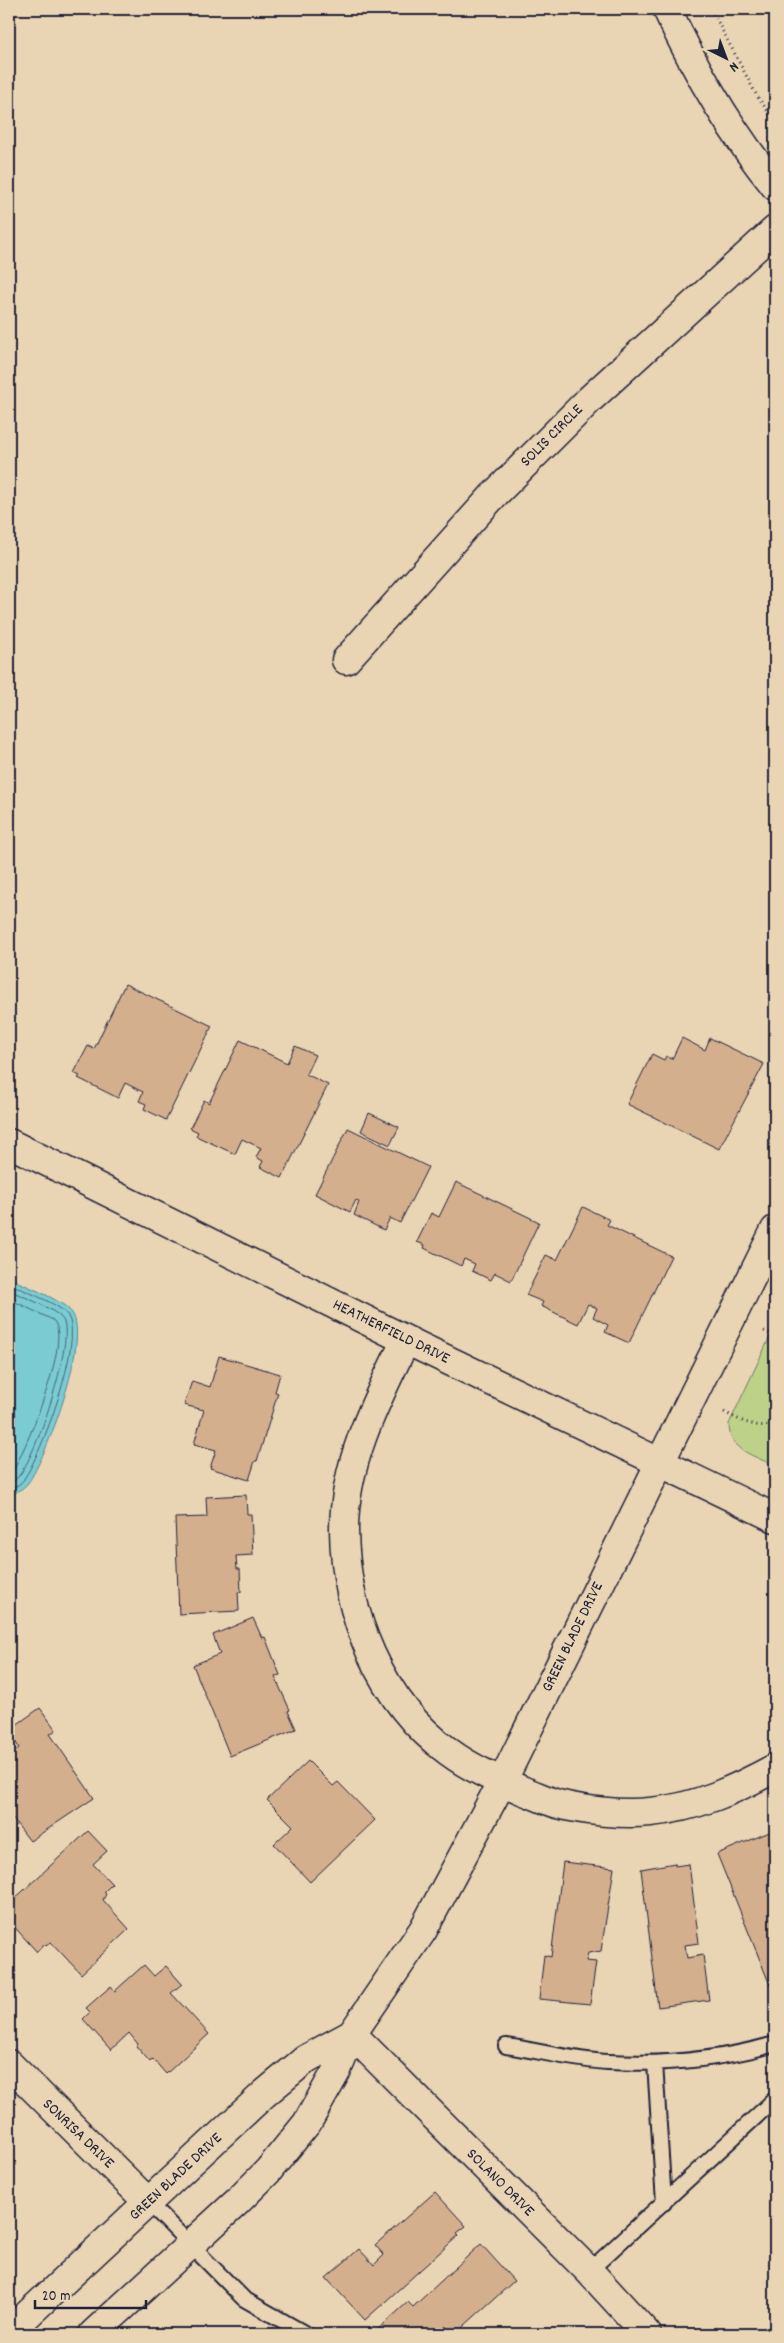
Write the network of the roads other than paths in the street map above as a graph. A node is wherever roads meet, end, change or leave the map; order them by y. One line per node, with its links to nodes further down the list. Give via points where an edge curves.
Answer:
1 (667, 9): 2 (street, via 708,90)
2 (775, 186)
3 (775, 230): 4 (street, SOLIS CIRCLE, via 590,398 492,497)
4 (346, 660)
5 (9, 1144): 7 (street, HEATHERFIELD DRIVE)
6 (775, 1230): 8 (street, GREEN BLADE DRIVE)
7 (406, 1340): 8 (street, HEATHERFIELD DRIVE); 11 (street, via 369,1419 354,1463 344,1528 350,1590 366,1644 404,1708 448,1752)
8 (660, 1462): 9 (street, HEATHERFIELD DRIVE); 11 (street, GREEN BLADE DRIVE)
9 (775, 1518)
10 (775, 1768): 11 (street, via 705,1801 650,1812 618,1813 558,1804)
11 (502, 1782): 12 (street, GREEN BLADE DRIVE, via 423,1930)
12 (352, 2034): 18 (street, GREEN BLADE DRIVE, via 306,2060 264,2094); 20 (street, GREEN BLADE DRIVE, via 337,2070 307,2123 268,2171); 21 (street, SOLANO DRIVE)
13 (775, 2044): 15 (lane, via 728,2055)
14 (506, 2046): 15 (lane, via 607,2062)
15 (655, 2063): 19 (lane)
16 (9, 2064): 18 (street, SONRISA DRIVE)
17 (775, 2099): 19 (lane)
18 (149, 2203): 20 (lane); 22 (street, GREEN BLADE DRIVE)
19 (664, 2203): 21 (lane)
20 (190, 2245): 23 (street, GREEN BLADE DRIVE); 24 (lane, via 244,2299)
21 (589, 2272): 25 (street, SOLANO DRIVE)
22 (9, 2332)
23 (93, 2334)
24 (306, 2334)
25 (647, 2334)

